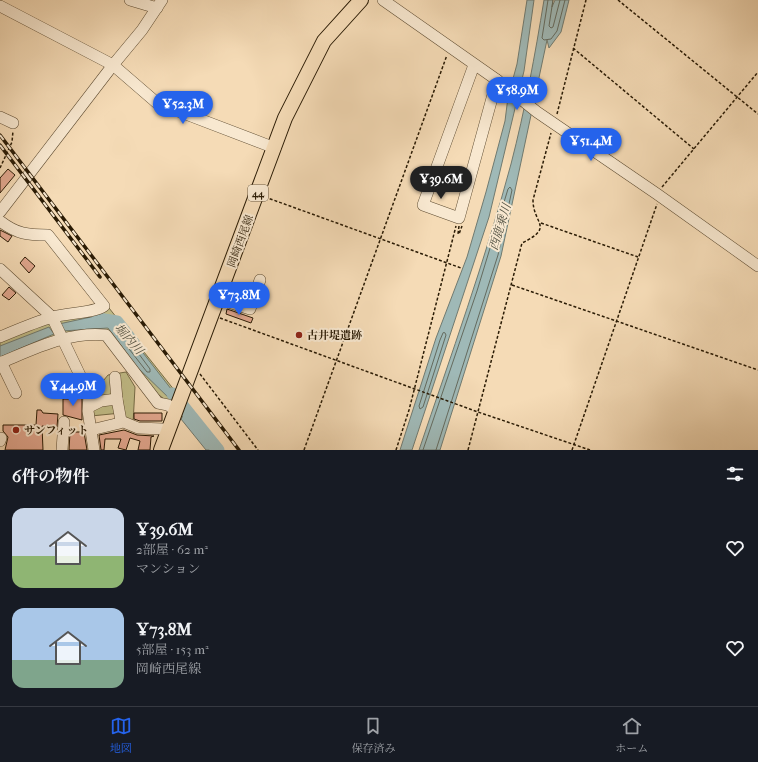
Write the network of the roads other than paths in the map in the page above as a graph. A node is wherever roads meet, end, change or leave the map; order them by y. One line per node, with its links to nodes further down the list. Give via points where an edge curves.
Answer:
1 (130, 0): 4 (street)
2 (361, 0): 11 (main road, 岡崎西尾線 / 44, via 324,41 285,118)
3 (383, 0): 7 (street)
4 (160, 4): 6 (street)
5 (0, 6): 6 (street)
6 (113, 65): 11 (street, via 157,103); 12 (street)
7 (474, 65): 8 (street); 8 (street, via 423,206 459,218)
8 (497, 80): 14 (street, via 537,112)
9 (0, 117): 10 (street)
10 (13, 123)
11 (275, 148): 17 (main road, 岡崎西尾線 / 44)
12 (2, 206)
13 (0, 221): 18 (street, via 22,234 48,235 104,306 99,310 78,311)
14 (758, 266)
15 (0, 269): 18 (street)
16 (260, 280): 17 (street, via 250,309)
17 (219, 299): 25 (main road, 岡崎西尾線 / 44)
18 (52, 317): 19 (street); 20 (street)
19 (0, 337)
20 (62, 338): 21 (street); 25 (street, via 90,333 106,335 158,403); 26 (street, via 89,394)
21 (0, 363): 23 (street)
22 (115, 377): 24 (street)
23 (16, 393)
24 (118, 399): 26 (street, via 101,401); 27 (street)
25 (178, 405): 30 (main road, 岡崎西尾線 / 44)
26 (88, 407): 29 (street)
27 (120, 421): 29 (street); 30 (street, via 138,428 163,429)
28 (64, 422): 31 (street)
29 (91, 430): 32 (street)
30 (168, 432): 33 (main road, 岡崎西尾線 / 44)
31 (62, 450)
32 (94, 450)
33 (161, 450)

